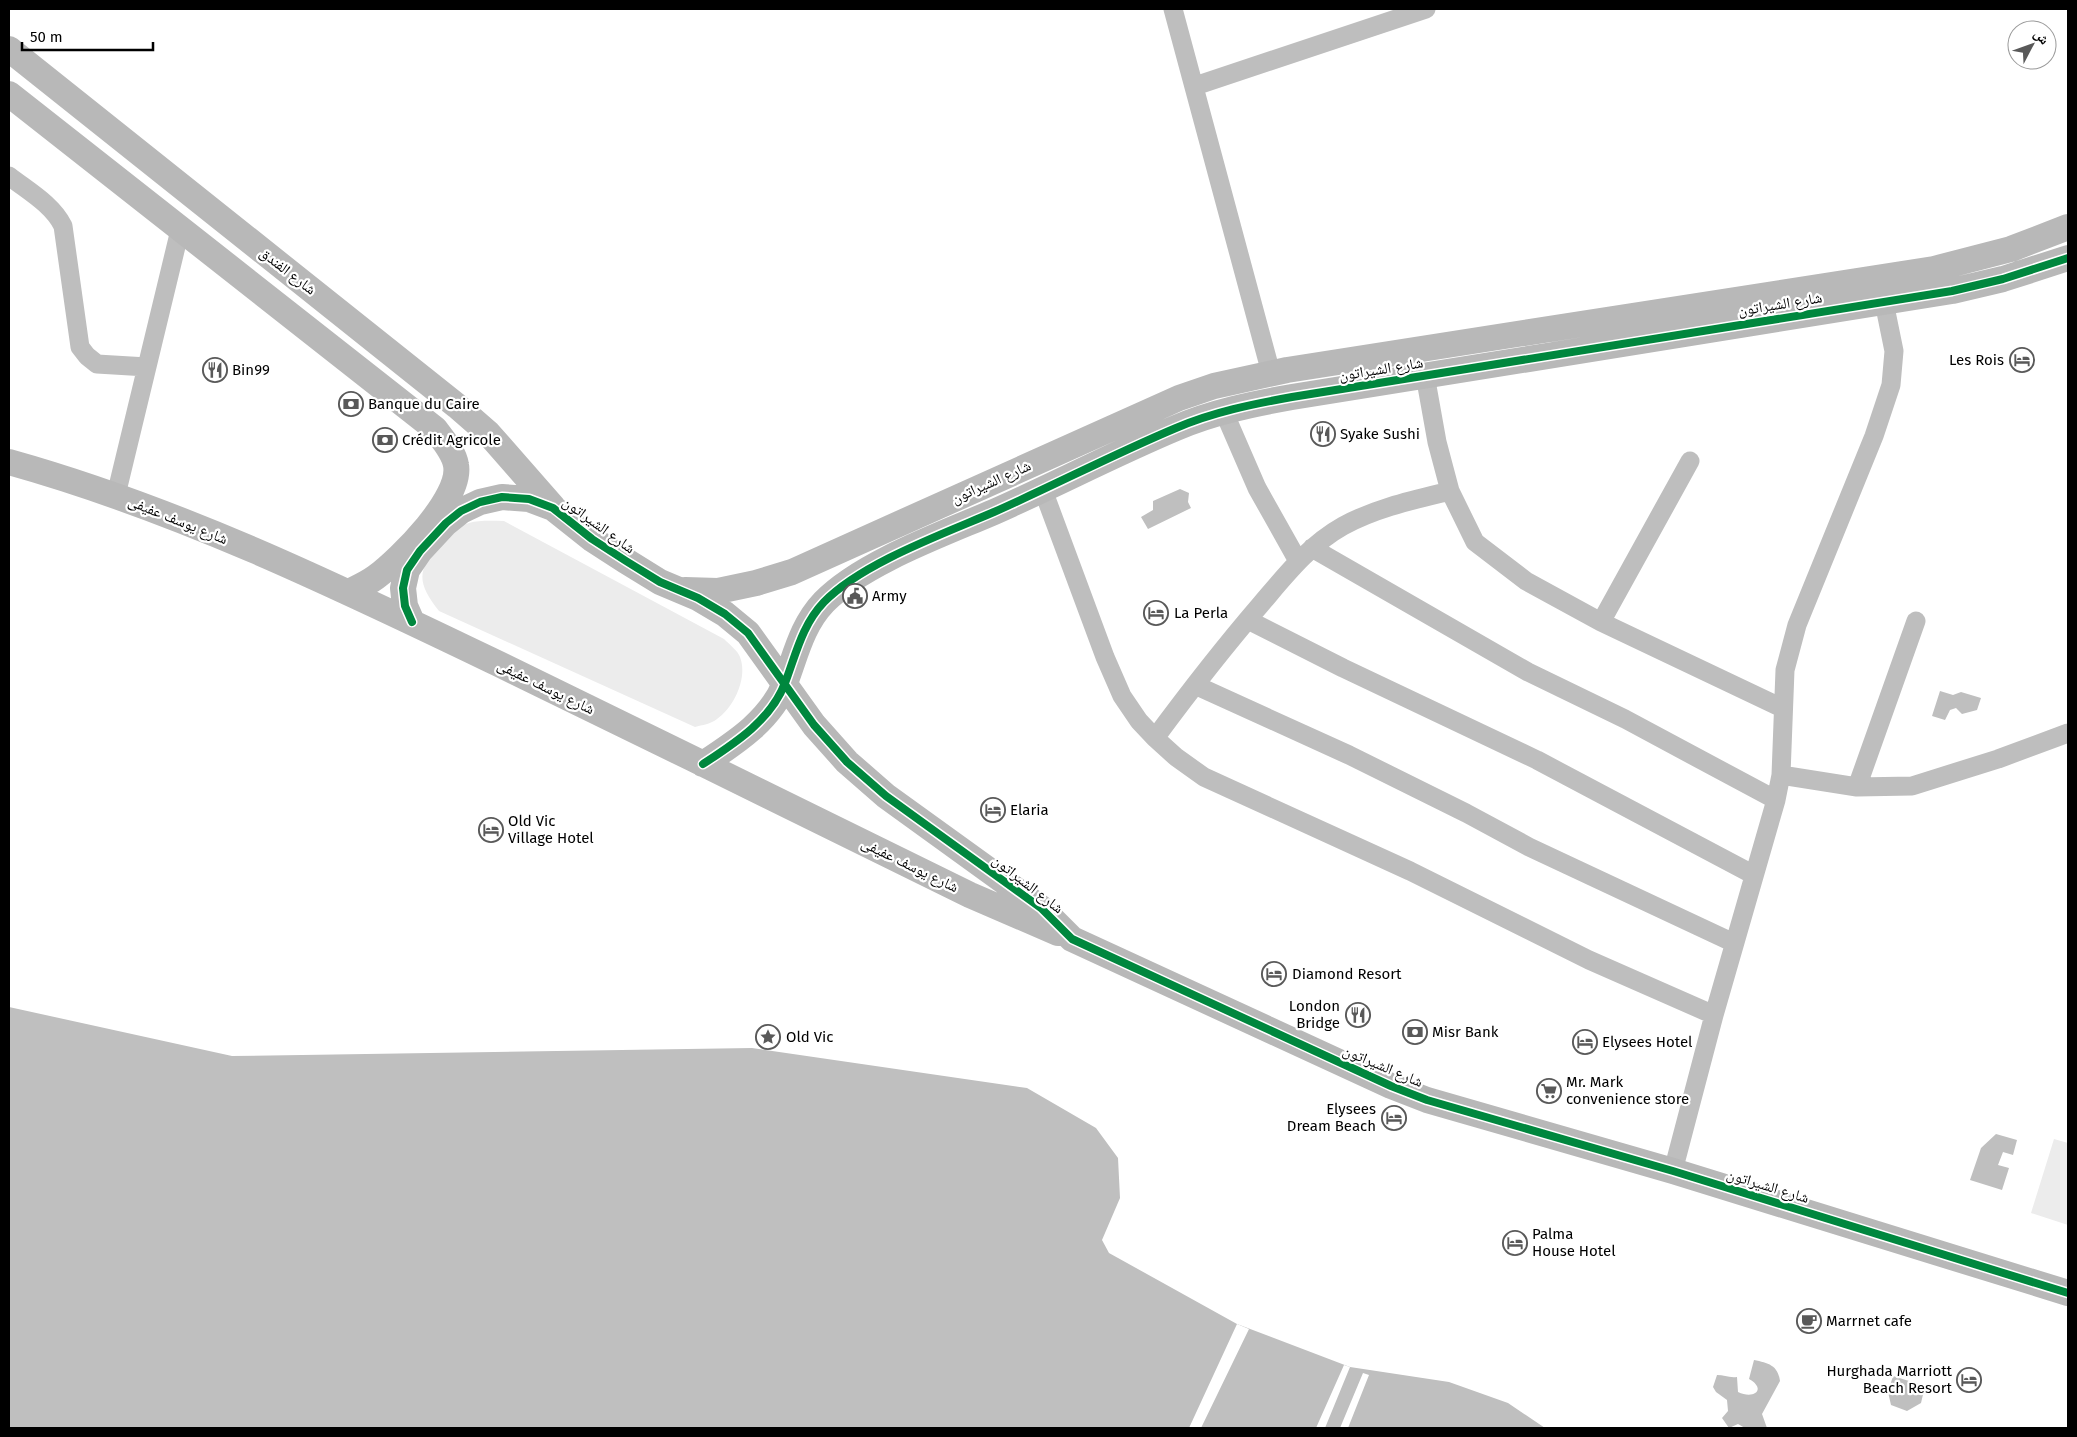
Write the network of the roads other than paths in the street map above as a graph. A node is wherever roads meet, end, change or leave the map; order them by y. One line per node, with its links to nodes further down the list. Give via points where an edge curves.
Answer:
1 (1173, 9): 4 (street)
2 (1426, 9): 4 (street)
3 (9, 49): 20 (street, شارع الفندق, via 476,422)
4 (1195, 86): 12 (street)
5 (9, 94): 8 (street)
6 (9, 176): 11 (street, via 50,207 63,226 80,347 86,356 97,364)
7 (2068, 227): 12 (street, شارع الشيراتون, via 2010,249 1934,269)
8 (180, 230): 11 (street); 21 (street, شارع الشيراتون, via 435,429 447,444 456,465 456,482)
9 (2068, 258): 10 (street, شارع الشيراتون, via 2003,279)
10 (1884, 302): 13 (street, شارع الشيراتون); 31 (street, via 1894,350 1890,384 1874,436 1797,625 1785,670)
11 (147, 367): 19 (street)
12 (1271, 373): 23 (street, شارع الشيراتون, via 1179,398 792,572 718,590)
13 (1425, 375): 14 (street, شارع الشيراتون); 18 (street, via 1436,442)
14 (1224, 412): 17 (street, شارع الشيراتون, via 1177,427); 22 (street, via 1257,488)
15 (1690, 461): 28 (street)
16 (9, 462): 19 (street, شارع يوسف عفيفى)
17 (1044, 490): 29 (street, شارع الشيراتون, via 892,557 855,577 824,602 802,634); 33 (street, via 1122,696)
18 (1450, 490): 22 (street, via 1385,507 1342,527); 28 (street, via 1475,542 1526,581)
19 (116, 495): 24 (street, شارع يوسف عفيفى)
20 (553, 508): 21 (street, شارع الشيراتون, via 529,499 502,497 480,502 461,511); 23 (street, شارع الشيراتون, via 626,561)
21 (415, 548): 24 (street, via 374,579); 27 (street, شارع الشيراتون, via 403,588 405,606)
22 (1305, 555): 25 (street); 37 (street)
23 (678, 590): 29 (street, شارع الشيراتون, via 726,614 748,633)
24 (349, 592): 27 (street, شارع يوسف عفيفى)
25 (1248, 620): 30 (street); 38 (street, via 1537,760)
26 (1916, 621): 36 (street)
27 (412, 622): 34 (street, شارع يوسف عفيفى)
28 (1602, 622): 31 (street)
29 (785, 684): 34 (street, شارع الشيراتون, via 758,722); 39 (street, شارع الشيراتون, via 814,725 847,762 886,796 1041,908)
30 (1195, 685): 33 (street); 40 (street, via 1349,755 1528,847)
31 (1782, 708): 35 (street)
32 (2068, 733): 36 (street, via 1912,786)
33 (1155, 738): 41 (street, via 1204,777 1410,871 1597,964)
34 (703, 764): 39 (street, شارع يوسف عفيفى, via 970,895)
35 (1781, 775): 36 (street); 37 (street)
36 (1857, 787)
37 (1776, 800): 38 (street)
38 (1754, 875): 40 (street)
39 (1072, 939): 42 (street, شارع الشيراتون, via 1427,1100)
40 (1734, 943): 41 (street)
41 (1714, 1015): 42 (street)
42 (1673, 1171): 43 (street, شارع الشيراتون)
43 (2068, 1293)

